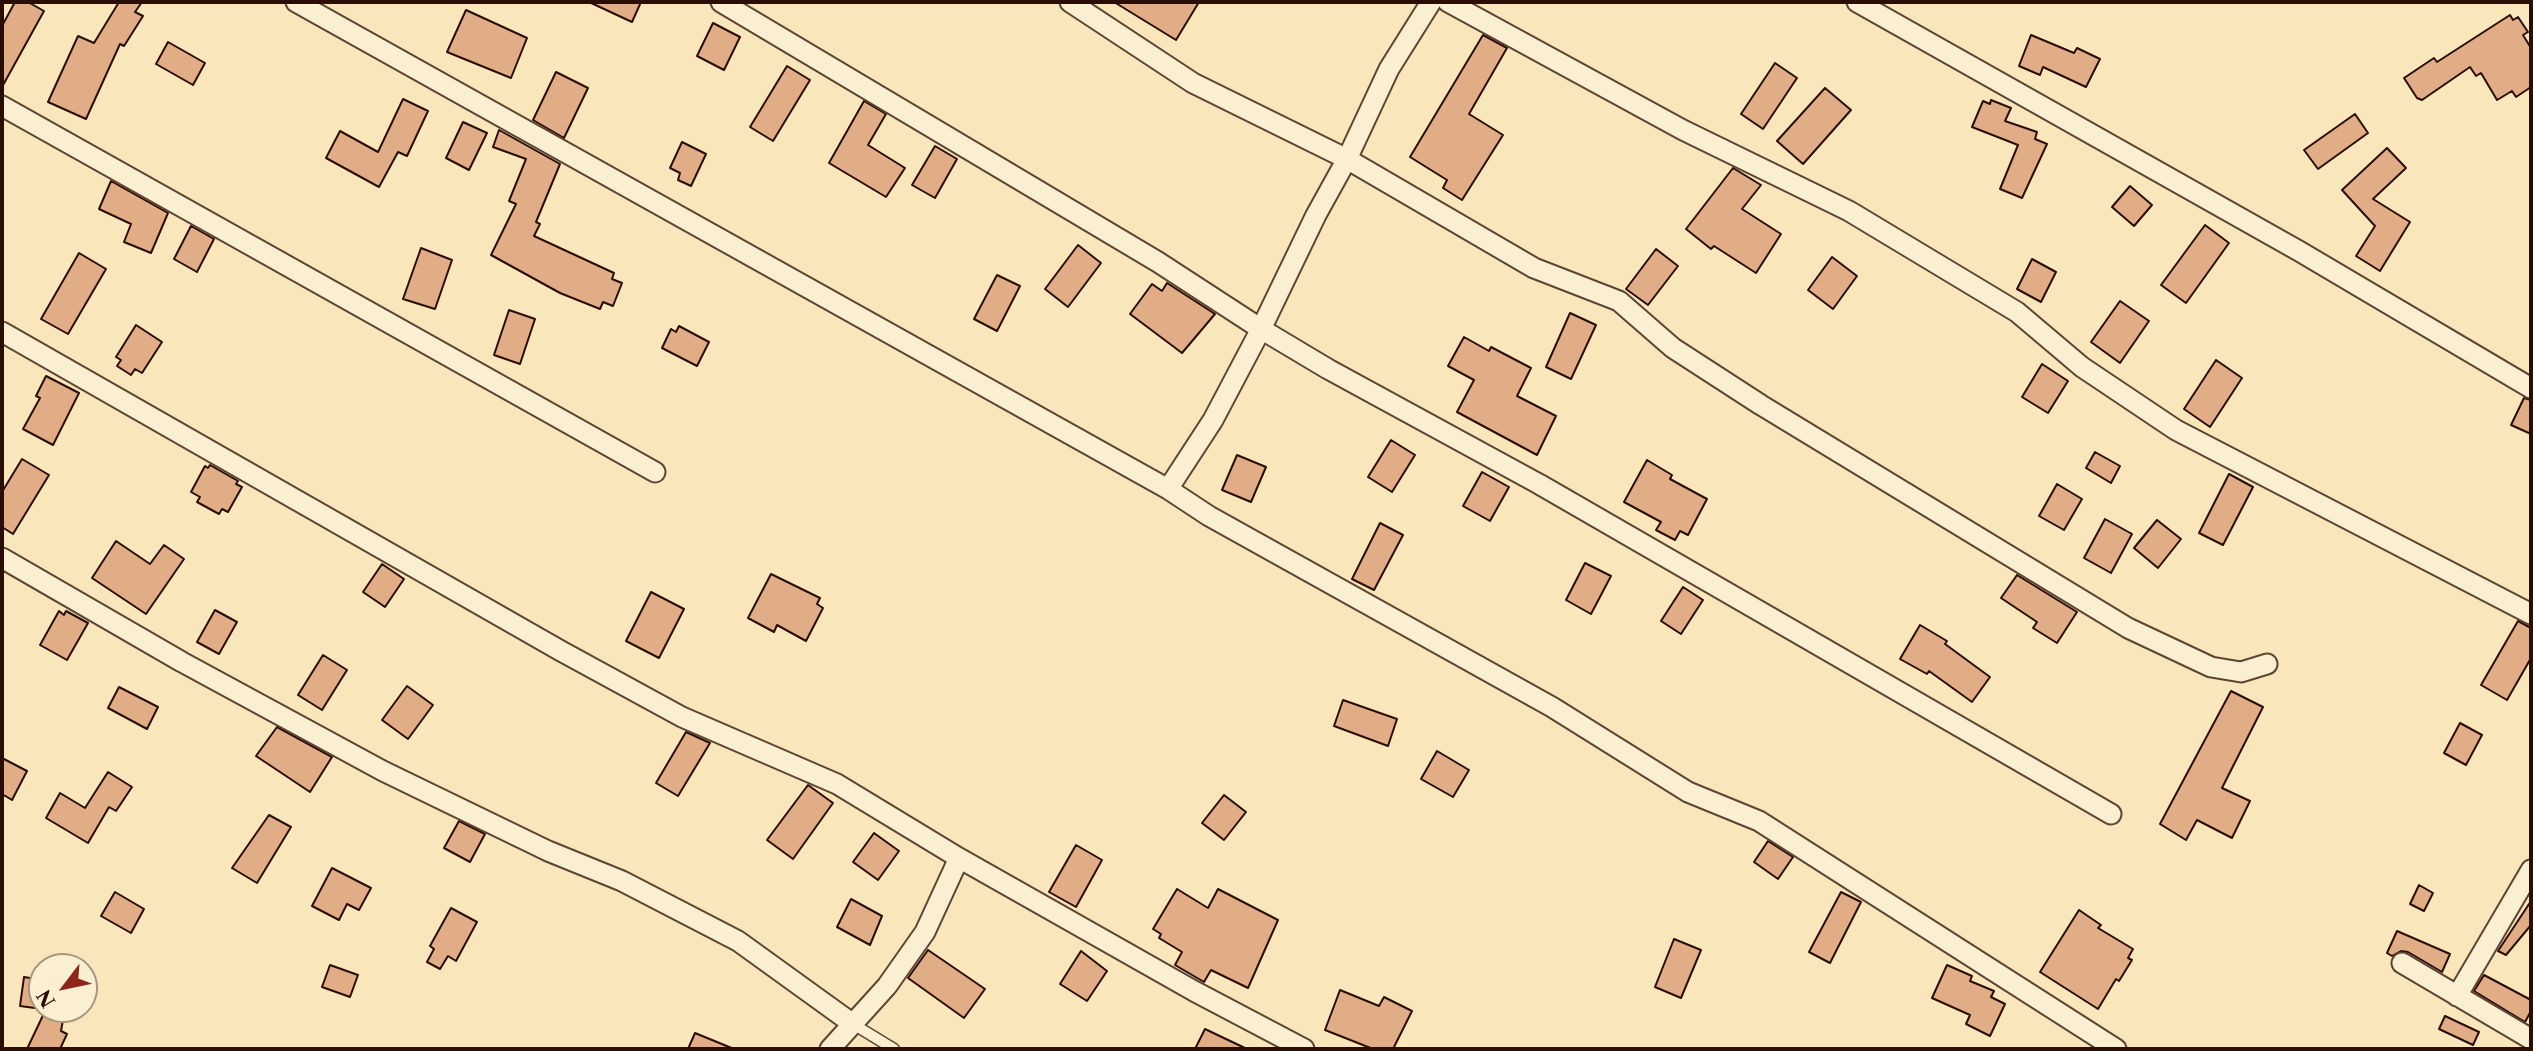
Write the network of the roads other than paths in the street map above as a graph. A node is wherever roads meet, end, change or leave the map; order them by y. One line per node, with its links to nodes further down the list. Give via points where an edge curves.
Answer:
1 (296, 2): 13 (street)
2 (721, 2): 9 (street)
3 (1070, 2): 8 (street, via 1193,83)
4 (1431, 2): 8 (street, via 1388,69)
5 (1448, 2): 15 (street, via 1683,130 1849,211 2017,312 2082,367 2176,430)
6 (1859, 2): 11 (street)
7 (2, 106): 12 (street)
8 (1348, 159): 9 (street); 16 (street, via 1534,268 1619,301 1673,348 1761,405 2128,628 2211,667 2241,672)
9 (1261, 328): 13 (street, via 1213,420); 17 (street)
10 (2, 332): 18 (street, via 682,717 837,784)
11 (2531, 388)
12 (655, 472)
13 (1168, 489): 27 (street, via 1552,707 1688,792 1759,821)
14 (2, 558): 22 (street, via 383,771 548,851 622,881 738,941)
15 (2531, 614)
16 (2267, 664)
17 (2111, 814)
18 (960, 858): 22 (street, via 925,932); 26 (street)
19 (2531, 870): 21 (street)
20 (2402, 963): 21 (street)
21 (2457, 996): 23 (street)
22 (853, 1024): 24 (street); 25 (lane)
23 (2531, 1040)
24 (830, 1049)
25 (894, 1049)
26 (1304, 1049)
27 (2116, 1049)

